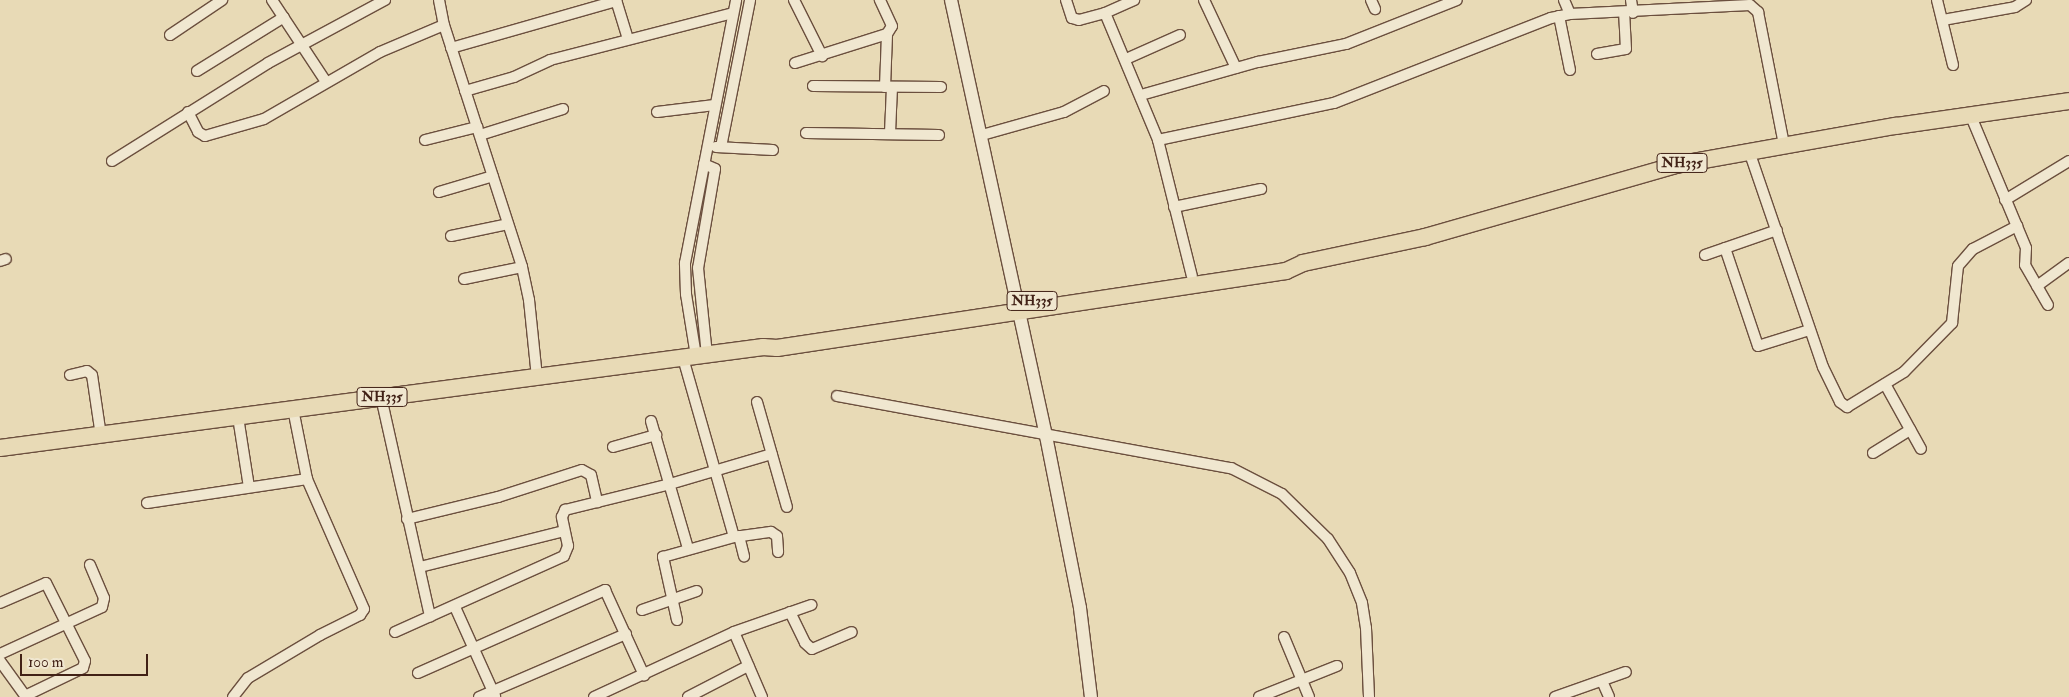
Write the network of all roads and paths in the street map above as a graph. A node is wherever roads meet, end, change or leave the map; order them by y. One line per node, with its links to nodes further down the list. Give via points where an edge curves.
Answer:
1 (222, 0): 28 (street)
2 (272, 0): 24 (street)
3 (385, 0): 31 (street)
4 (439, 0): 26 (street)
5 (736, 0): 21 (street)
6 (750, 0): 63 (street)
7 (794, 0): 34 (street)
8 (880, 0): 27 (street, via 892,26)
9 (951, 0): 58 (street)
10 (1066, 0): 19 (street, via 1069,14 1076,20)
11 (1134, 0): 19 (street)
12 (1204, 0): 38 (street)
13 (1457, 0): 38 (street, via 1346,44)
14 (1564, 0): 22 (street)
15 (1631, 0): 20 (street)
16 (1937, 0): 25 (street)
17 (2026, 0): 25 (street, via 2015,7)
18 (616, 1): 30 (street); 32 (street)
19 (1105, 13): 35 (street)
20 (1628, 13): 22 (street); 33 (street, via 1626,49); 61 (street, via 1750,4 1755,7)
21 (733, 14): 30 (street); 49 (street)
22 (1570, 14): 23 (street)
23 (1559, 16): 39 (street); 60 (street, via 1533,23 1334,103)
24 (284, 17): 31 (street); 40 (street)
25 (1943, 20): 37 (street)
26 (444, 25): 32 (street); 41 (street, via 380,52)
27 (887, 34): 34 (street); 43 (street)
28 (170, 35)
29 (1180, 35): 35 (street)
30 (628, 39): 45 (street, via 550,60 514,77)
31 (302, 43): 41 (street); 51 (street)
32 (451, 48): 45 (street)
33 (1597, 54)
34 (822, 56): 36 (street)
35 (1126, 59): 47 (street)
36 (795, 63)
37 (1953, 65)
38 (1236, 68): 47 (street)
39 (1570, 70)
40 (198, 71)
41 (326, 82): 51 (street, via 264,119 205,136 198,132)
42 (813, 86): 43 (street)
43 (888, 87): 44 (street); 56 (street)
44 (941, 87)
45 (465, 91): 54 (street)
46 (1104, 91): 58 (street, via 1064,112)
47 (1140, 95): 60 (street)
48 (2069, 101): 53 (highway, NH335)
49 (715, 104): 52 (street); 62 (street)
50 (563, 109): 54 (street)
51 (188, 112): 66 (street)
52 (657, 112)
53 (1970, 114): 61 (highway, NH335); 71 (street)
54 (478, 131): 59 (street); 68 (street)
55 (806, 133): 56 (street)
56 (890, 133): 57 (street)
57 (939, 135)
58 (982, 135): 86 (street)
59 (425, 140)
60 (1158, 140): 72 (street)
61 (1784, 145): 65 (highway, NH335)
62 (707, 146): 63 (street); 88 (street, via 685,263 686,294)
63 (721, 147): 64 (street)
64 (773, 150)
65 (1748, 151): 75 (street); 80 (highway, NH335, via 1642,173 1425,237)
66 (112, 161)
67 (2069, 161): 71 (street)
68 (493, 176): 70 (street); 73 (street)
69 (1261, 189): 72 (street)
70 (439, 192)
71 (2005, 200): 74 (street)
72 (1174, 207): 82 (street)
73 (508, 224): 76 (street); 81 (street)
74 (2017, 226): 84 (street, via 2026,248 2025,266); 91 (street, via 1966,256 1955,276 1956,313 1952,324 1904,372)
75 (1776, 230): 77 (street); 87 (street)
76 (451, 236)
77 (1725, 248): 78 (street); 87 (street, via 1758,346)
78 (1705, 255)
79 (2069, 262): 84 (street)
80 (1303, 264): 82 (highway, NH335, via 1292,262); 86 (highway, NH335, via 1286,271)
81 (522, 267): 83 (street); 90 (street, via 530,300)
82 (1192, 276): 86 (highway, NH335)
83 (464, 279)
84 (2037, 286): 85 (street)
85 (2048, 305)
86 (1019, 307): 88 (highway, NH335, via 776,348); 101 (street)
87 (1809, 330): 91 (street, via 1822,367 1843,405 1851,406)
88 (696, 356): 90 (highway, NH335); 107 (street)
89 (70, 374): 100 (street, via 87,371 92,375)
90 (537, 377): 93 (highway, NH335)
91 (1884, 384): 98 (street)
92 (837, 396): 101 (street)
93 (380, 397): 95 (highway, NH335); 114 (street)
94 (757, 402): 106 (street)
95 (293, 409): 96 (highway, NH335); 108 (street)
96 (238, 417): 100 (highway, NH335); 110 (street)
97 (651, 421): 99 (street)
98 (1910, 430): 104 (street); 105 (street)
99 (656, 435): 102 (street); 109 (street)
100 (101, 436): 103 (highway, NH335)
101 (1046, 436): 155 (street, via 1081,616); 158 (street, via 1231,468 1282,494 1328,539 1350,573 1362,603 1366,628)
102 (614, 447)
103 (0, 448)
104 (1921, 449)
105 (1873, 453)
106 (772, 454): 107 (street); 113 (street)
107 (716, 469): 109 (street); 116 (street)
108 (307, 479): 110 (street); 150 (street, via 340,560 362,602 363,613 248,678)
109 (670, 484): 111 (street); 117 (street)
110 (249, 487): 112 (street)
111 (597, 502): 114 (street, via 591,475 582,470 498,497); 115 (street, via 565,510 562,517)
112 (147, 503)
113 (787, 507)
114 (407, 519): 121 (street)
115 (564, 531): 121 (street); 126 (street, via 568,546 564,556)
116 (737, 536): 117 (street); 118 (street, via 774,532); 119 (street)
117 (688, 548): 123 (street, via 661,559)
118 (778, 552)
119 (744, 556)
120 (90, 565): 131 (street, via 105,604)
121 (420, 567): 129 (street)
122 (697, 591): 123 (street)
123 (671, 600): 127 (street); 130 (street)
124 (0, 602): 131 (street, via 46,583)
125 (811, 605): 128 (street)
126 (454, 607): 129 (street); 137 (street)
127 (642, 610)
128 (790, 612): 133 (street); 134 (street, via 805,643 812,649)
129 (430, 617): 132 (street)
130 (677, 620)
131 (68, 623): 138 (street); 149 (street, via 85,665)
132 (395, 632)
133 (734, 632): 140 (street); 145 (street)
134 (852, 632)
135 (626, 634): 137 (street, via 605,590); 145 (street); 148 (street)
136 (1284, 637): 146 (street)
137 (473, 649): 144 (street); 148 (street)
138 (0, 654)
139 (0, 661): 142 (street)
140 (748, 666): 153 (street); 154 (street)
141 (1337, 666): 146 (street)
142 (3, 672): 149 (street)
143 (1626, 672): 147 (street)
144 (418, 673)
145 (644, 675): 152 (street)
146 (1302, 680): 156 (street); 157 (street)
147 (1602, 681): 159 (street); 160 (street)
148 (494, 694): 151 (street)
149 (26, 696)
150 (233, 697)
151 (479, 697)
152 (594, 697)
153 (688, 697)
154 (762, 697)
155 (1091, 697)
156 (1259, 697)
157 (1309, 697)
158 (1369, 697)
159 (1555, 697)
160 (1609, 697)

